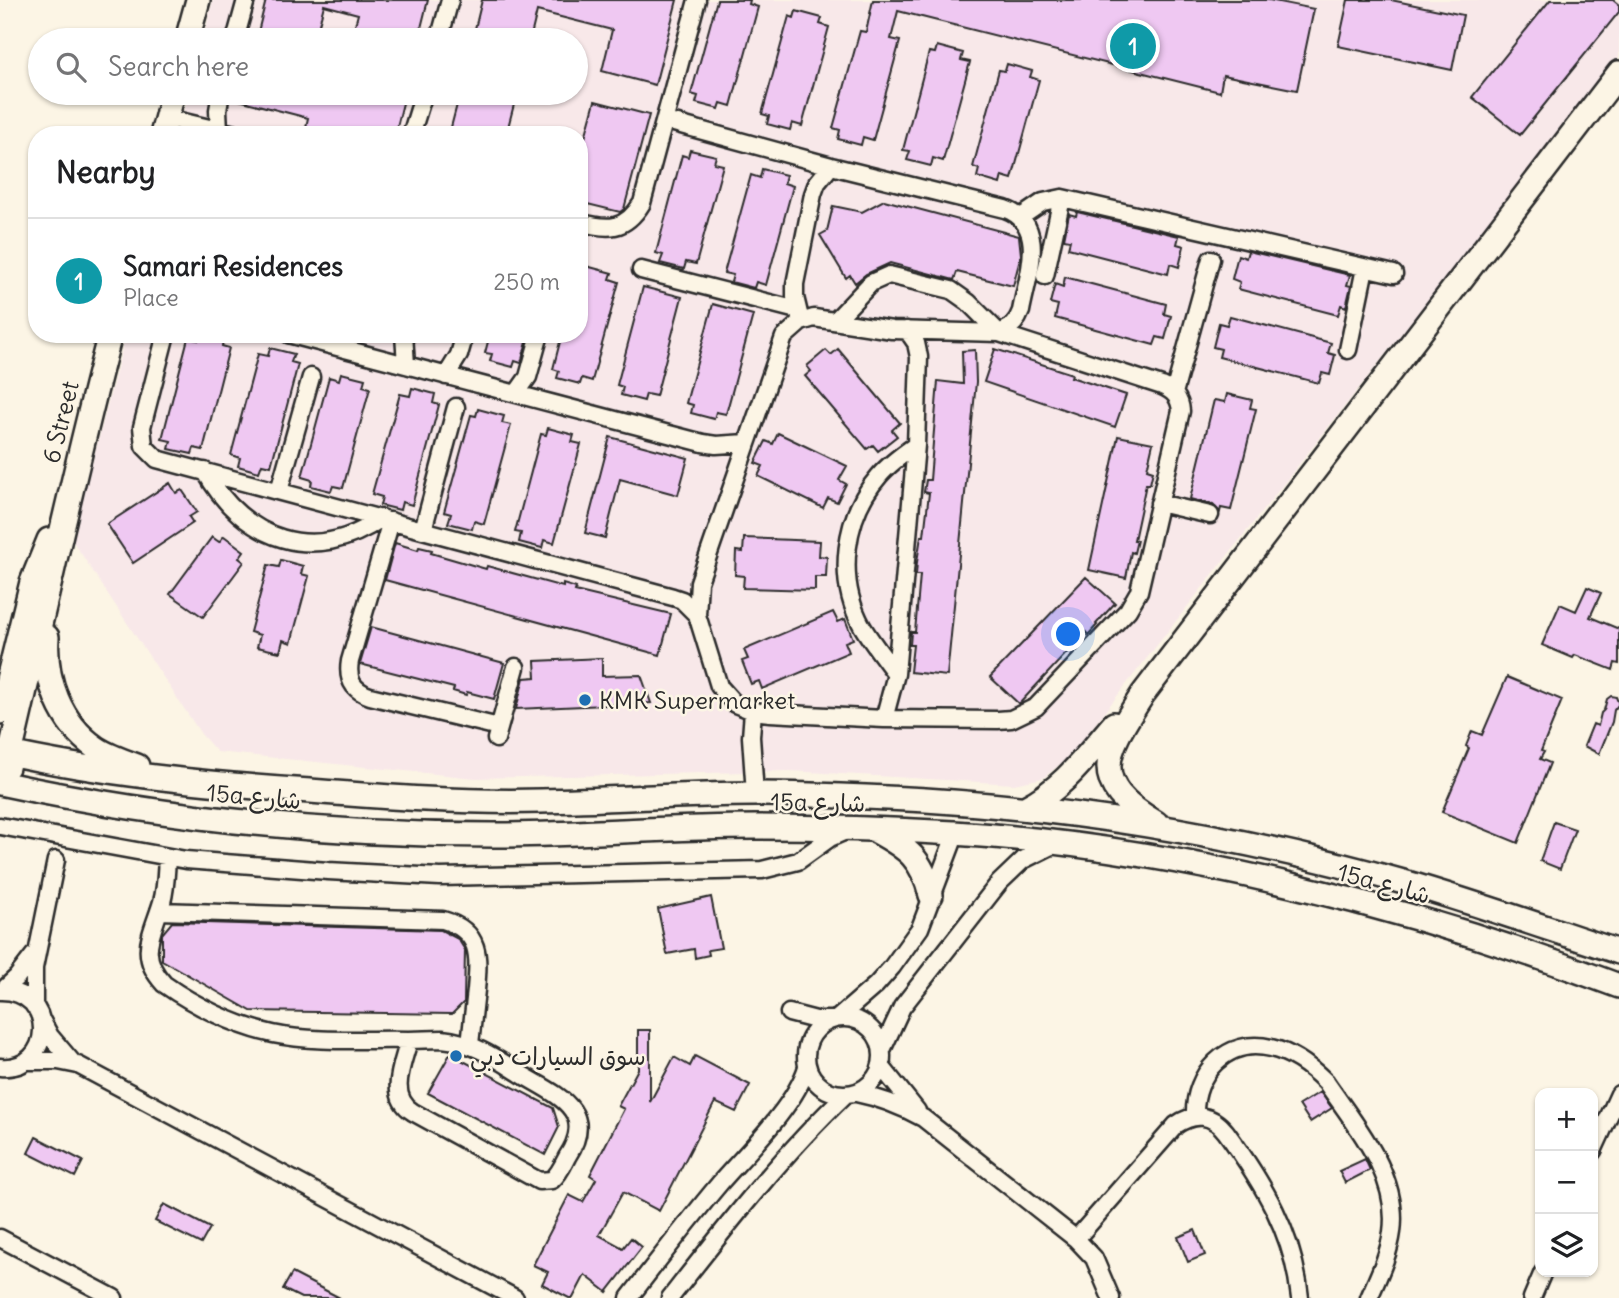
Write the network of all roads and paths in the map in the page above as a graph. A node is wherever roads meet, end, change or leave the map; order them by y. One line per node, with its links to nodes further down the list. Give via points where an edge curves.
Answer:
1 (198, 0): 5 (main road)
2 (246, 0): 6 (street)
3 (450, 0): 7 (street)
4 (697, 0): 19 (street, via 642,203 635,214 614,227)
5 (190, 28)
6 (238, 28)
7 (442, 28)
8 (1619, 73): 55 (main road)
9 (170, 105): 13 (main road)
10 (219, 105): 14 (street)
11 (420, 105): 15 (street)
12 (674, 123): 16 (street)
13 (164, 126)
14 (219, 126)
15 (414, 126)
16 (831, 166): 18 (street, via 1005,209); 25 (street, via 813,194 795,284)
17 (1062, 198): 18 (street, via 1042,202); 21 (street); 24 (street)
18 (1021, 217): 28 (street, via 1033,243 1021,311 1013,325)
19 (588, 224)
20 (1211, 259): 39 (street)
21 (1366, 268): 23 (street); 35 (street)
22 (640, 270): 25 (street)
23 (1394, 274)
24 (1045, 276)
25 (799, 316): 26 (street); 42 (street, via 784,337)
26 (835, 321): 27 (street); 28 (street, via 871,283 889,275 951,290)
27 (907, 330): 28 (street); 43 (street, via 919,357)
28 (999, 333): 39 (street)
29 (108, 343): 50 (main road, 6 Street)
30 (164, 343): 44 (street, via 142,427 144,446 157,460)
31 (342, 343): 36 (street)
32 (405, 343): 36 (street)
33 (462, 343): 37 (street)
34 (537, 343): 40 (street, via 528,377)
35 (1348, 350)
36 (406, 365): 37 (street)
37 (446, 376): 40 (street)
38 (311, 377): 45 (street)
39 (1174, 393): 46 (street, via 1181,411)
40 (516, 394): 42 (street, via 703,443)
41 (456, 407): 49 (street)
42 (746, 443): 51 (street, via 699,582)
43 (916, 445): 54 (street); 54 (street, via 892,462 867,492 854,519 848,548 849,587 861,625)
44 (205, 471): 45 (street); 48 (street, via 216,492 250,524 294,541 341,539)
45 (279, 491): 48 (street)
46 (1158, 503): 47 (street); 58 (street, via 1134,601 1036,708 998,720)
47 (1210, 515)
48 (387, 520): 49 (street); 53 (street, via 350,661 354,687 370,696 497,733)
49 (423, 530): 51 (street, via 673,597)
50 (41, 584): 52 (main road); 57 (main road, 6 Street); 59 (main road, 6 Street); 60 (main road, via 50,680 60,707 96,748)
51 (697, 615): 56 (street, via 719,686 735,704)
52 (0, 656)
53 (516, 667)
54 (896, 674): 58 (street)
55 (1143, 694): 63 (main road, via 1063,783); 65 (main road, via 1115,736 1110,775 1121,798)
56 (753, 711): 58 (street); 62 (street)
57 (0, 712)
58 (884, 719)
59 (5, 752): 60 (main road, 15a شارع); 61 (main road, 6 Street)
60 (176, 779): 62 (main road, 15a شارع, via 542,802)
61 (2, 784): 66 (main road, 15a شارع, via 165,813 349,830 508,835 754,827)
62 (755, 794): 63 (main road, 15a شارع, via 885,797)
63 (1025, 808): 65 (main road, 15a شارع)
64 (0, 826): 69 (street)
65 (1165, 828): 67 (main road, via 1129,832 982,816); 74 (main road, 15a شارع, via 1407,883)
66 (863, 829): 67 (main road, 15a شارع); 69 (street, via 830,838 798,861 748,871 440,877); 71 (main road, via 898,843 919,862)
67 (956, 833): 68 (main road, 15a شارع); 71 (street)
68 (1055, 844): 75 (main road, 15a شارع, via 1115,851 1308,890 1463,932); 82 (street, via 1023,860 999,883 902,1007)
69 (167, 858): 72 (street)
70 (56, 860): 73 (street)
71 (931, 895): 78 (street, via 920,928 907,947 876,985)
72 (159, 911): 79 (street, via 149,939 150,964 174,992 237,1023 272,1034); 80 (street, via 453,923 470,936 478,954)
73 (37, 950): 76 (street); 77 (street, via 33,987)
74 (1619, 952)
75 (1618, 985)
76 (1, 991): 77 (street, via 20,994)
77 (38, 1013): 83 (street, via 40,1043); 84 (street, via 50,1036)
78 (834, 1019): 81 (street, via 819,1027); 81 (street, via 789,1013); 82 (street, via 850,1018 871,1029 878,1038)
79 (409, 1040): 80 (street); 80 (street, via 398,1087 406,1108 539,1181 552,1180 578,1136 573,1110 560,1097)
80 (470, 1044)
81 (806, 1049): 85 (street)
82 (881, 1058): 87 (street, via 876,1077); 90 (street)
83 (27, 1061): 84 (street); 86 (street)
84 (74, 1063): 96 (street)
85 (807, 1067): 87 (street, via 822,1088); 97 (street, via 784,1107)
86 (2, 1070)
87 (851, 1094): 90 (street, via 891,1102); 98 (street, via 818,1123 723,1229)
88 (1619, 1094): 91 (street)
89 (1195, 1116): 93 (street, via 1169,1132); 100 (street, via 1221,1125 1262,1183 1285,1233); 101 (street, via 1196,1092 1207,1070 1242,1048 1271,1047 1286,1053 1326,1082 1382,1170 1388,1190 1392,1232)
90 (923, 1118): 93 (street)
91 (1598, 1140)
92 (0, 1238): 95 (street)
93 (1076, 1239): 99 (street, via 1094,1258)
94 (1541, 1277): 102 (street)
95 (114, 1298)
96 (515, 1298)
97 (629, 1298)
98 (670, 1298)
99 (1111, 1298)
100 (1300, 1298)
101 (1369, 1298)
102 (1532, 1298)

